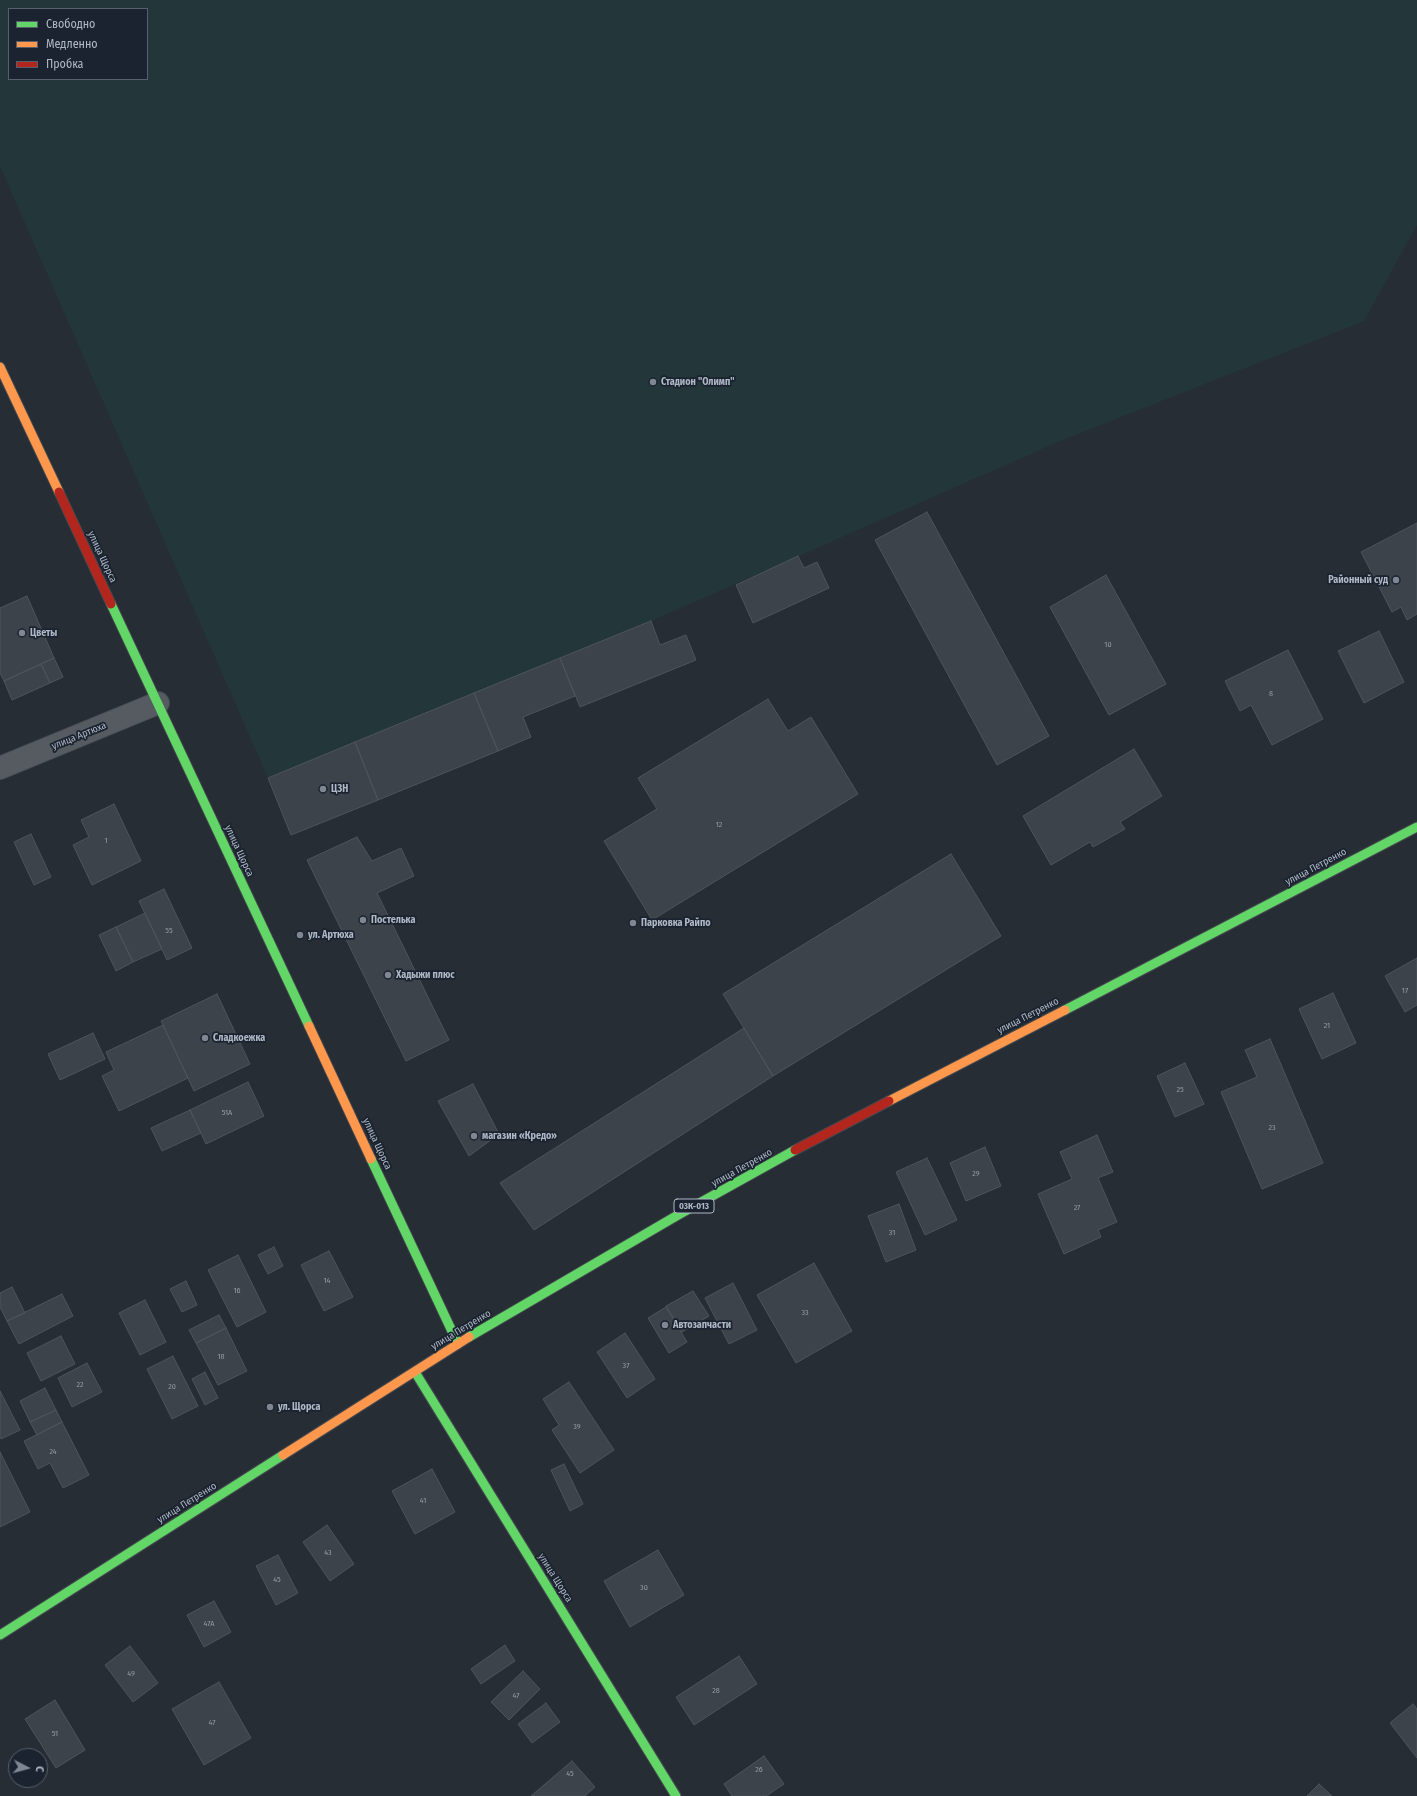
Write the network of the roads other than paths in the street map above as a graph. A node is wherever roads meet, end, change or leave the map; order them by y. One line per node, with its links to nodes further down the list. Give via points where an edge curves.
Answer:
1 (0, 367): 2 (main road, улица Щорса)
2 (158, 703): 3 (street, улица Артюха); 5 (main road, улица Щорса)
3 (0, 768)
4 (1417, 827): 5 (main road, улица Петренко / 03К-013, via 810,1142 678,1215)
5 (458, 1344): 6 (main road, улица Петренко / 03К-013)
6 (415, 1372): 7 (main road, улица Петренко / 03К-013); 8 (main road, улица Щорса)
7 (0, 1635)
8 (676, 1796)

